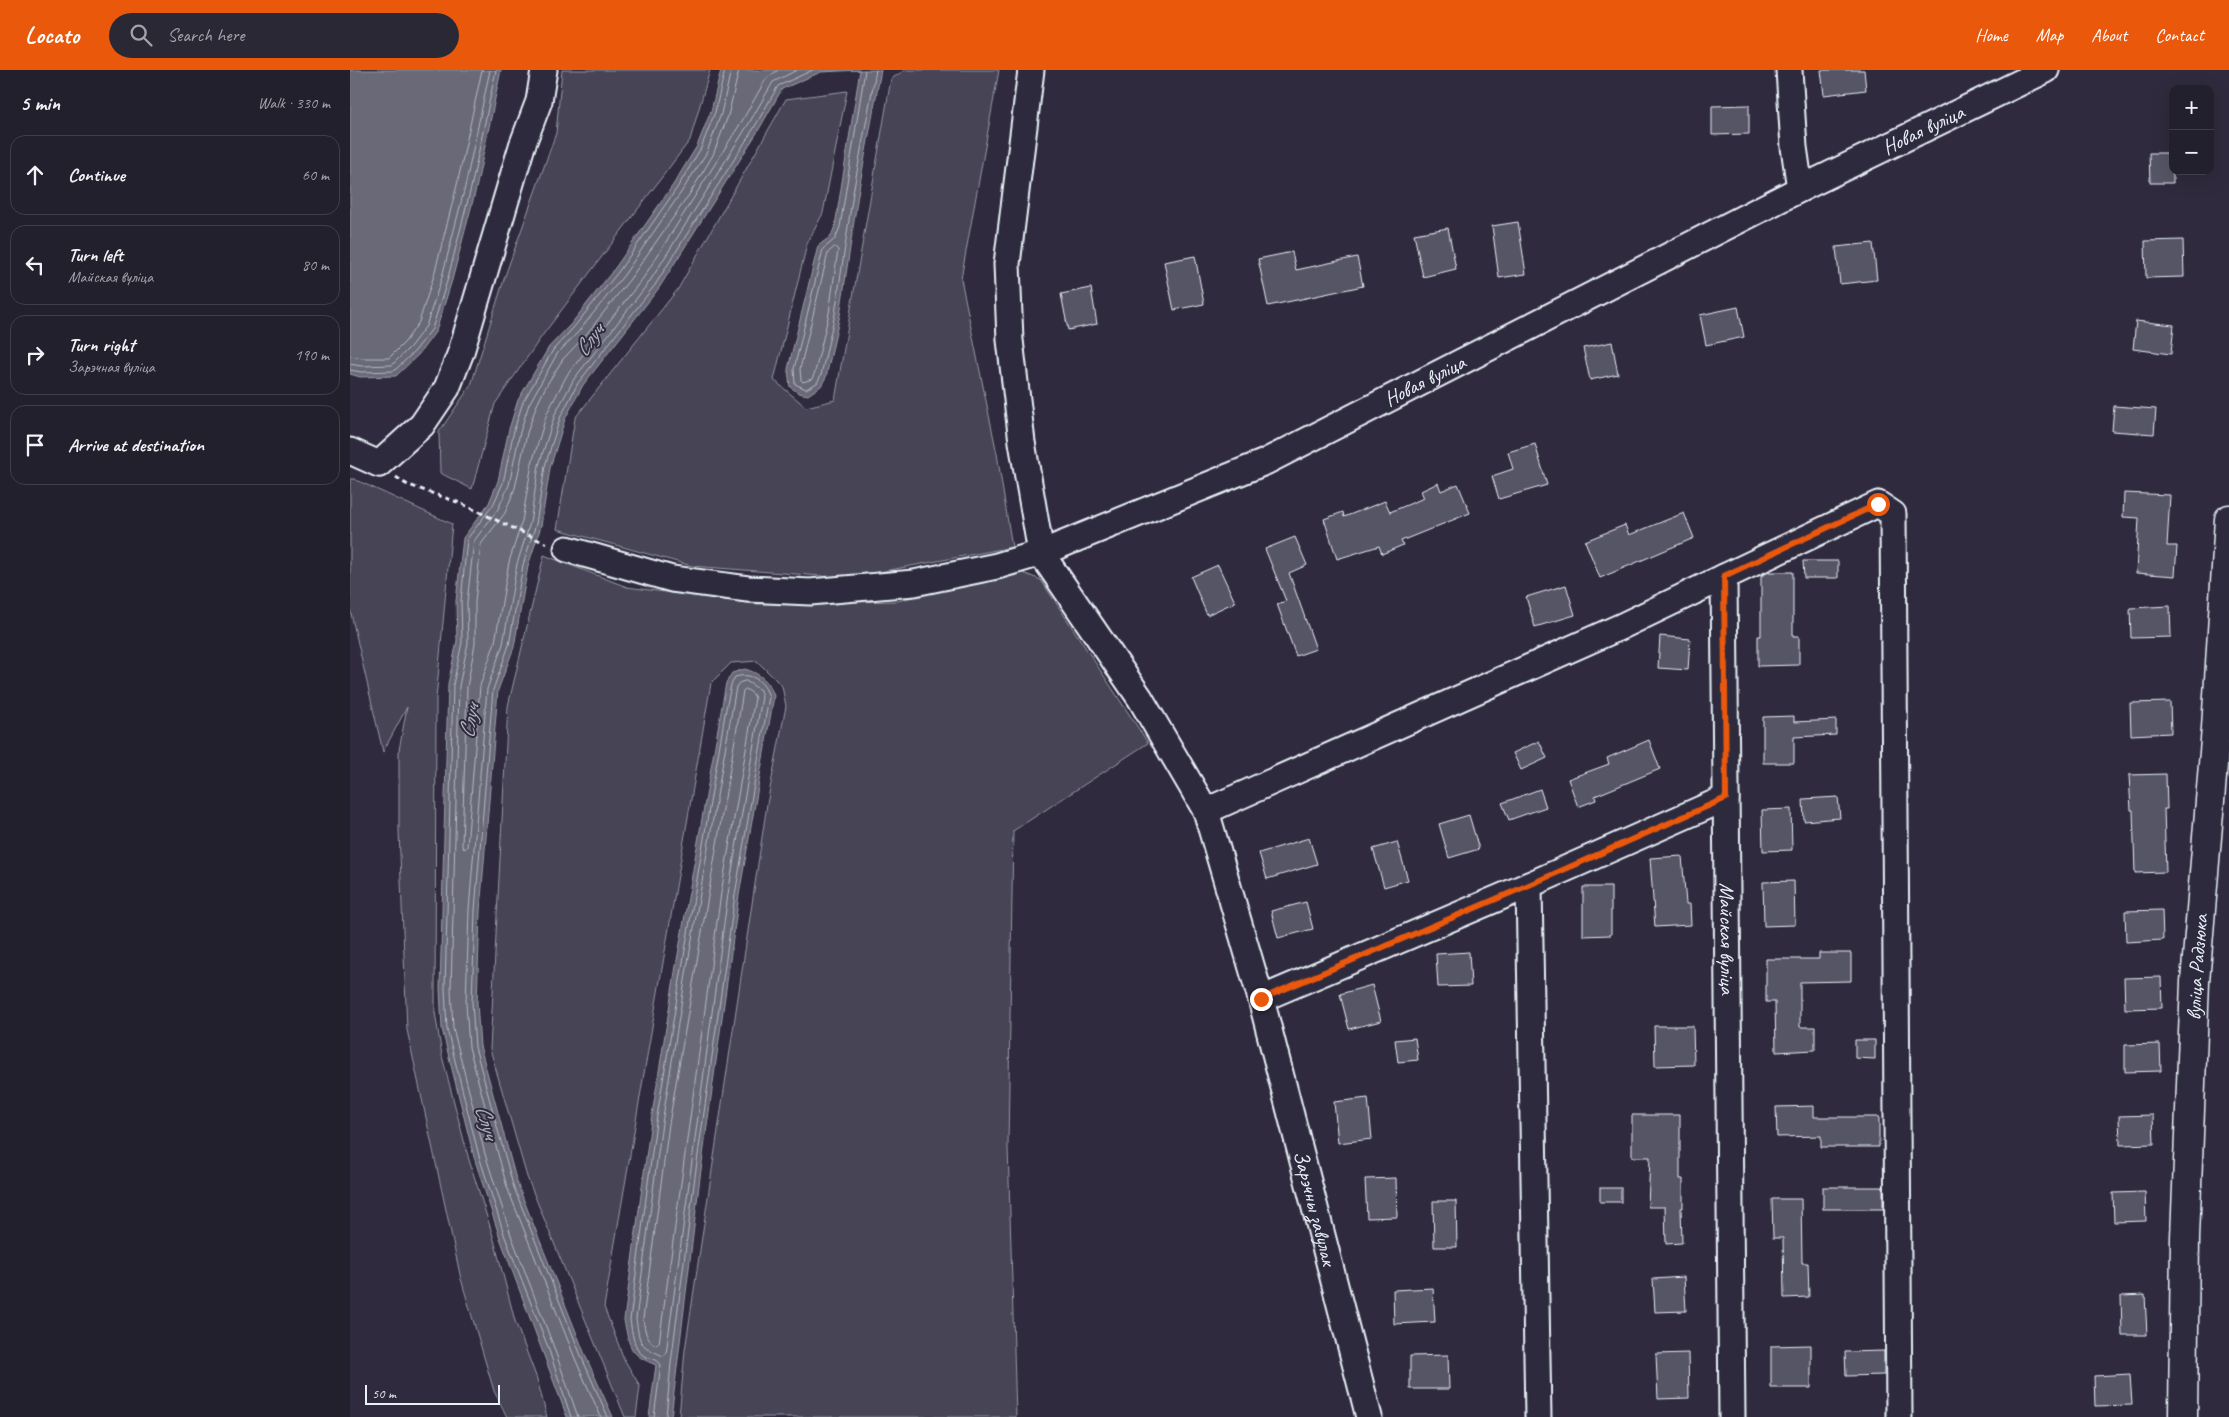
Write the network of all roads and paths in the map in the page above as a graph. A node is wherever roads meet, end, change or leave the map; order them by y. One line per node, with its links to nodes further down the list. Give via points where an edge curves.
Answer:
1 (544, 70): 7 (street, via 539,101 447,388 422,425)
2 (1031, 70): 10 (street, via 1007,264 1010,340 1022,442)
3 (1789, 70): 5 (street)
4 (2046, 70): 5 (street, Новая вуліца)
5 (1800, 188): 10 (street, Новая вуліца, via 1265,462)
6 (350, 452): 7 (street)
7 (379, 464): 9 (path, via 406,484 460,503)
8 (2229, 519): 20 (main road, вуліца Радзюка, via 2195,982 2185,1238)
9 (557, 547): 10 (street, Новая вуліца, via 672,579 748,590 810,592 914,584)
10 (1041, 553): 13 (street, Зарэчны завулак, via 1140,698)
11 (1724, 576): 12 (street, Майская вуліца); 13 (street, via 1620,627); 19 (street, via 1878,504 1893,514)
12 (1726, 798): 14 (street); 18 (street, Майская вуліца)
13 (1206, 811): 15 (street, Зарэчны завулак)
14 (1529, 885): 15 (street); 17 (street)
15 (1261, 999): 16 (street, Зарэчны завулак)
16 (1369, 1417)
17 (1538, 1417)
18 (1732, 1417)
19 (1899, 1417)
20 (2183, 1417)

